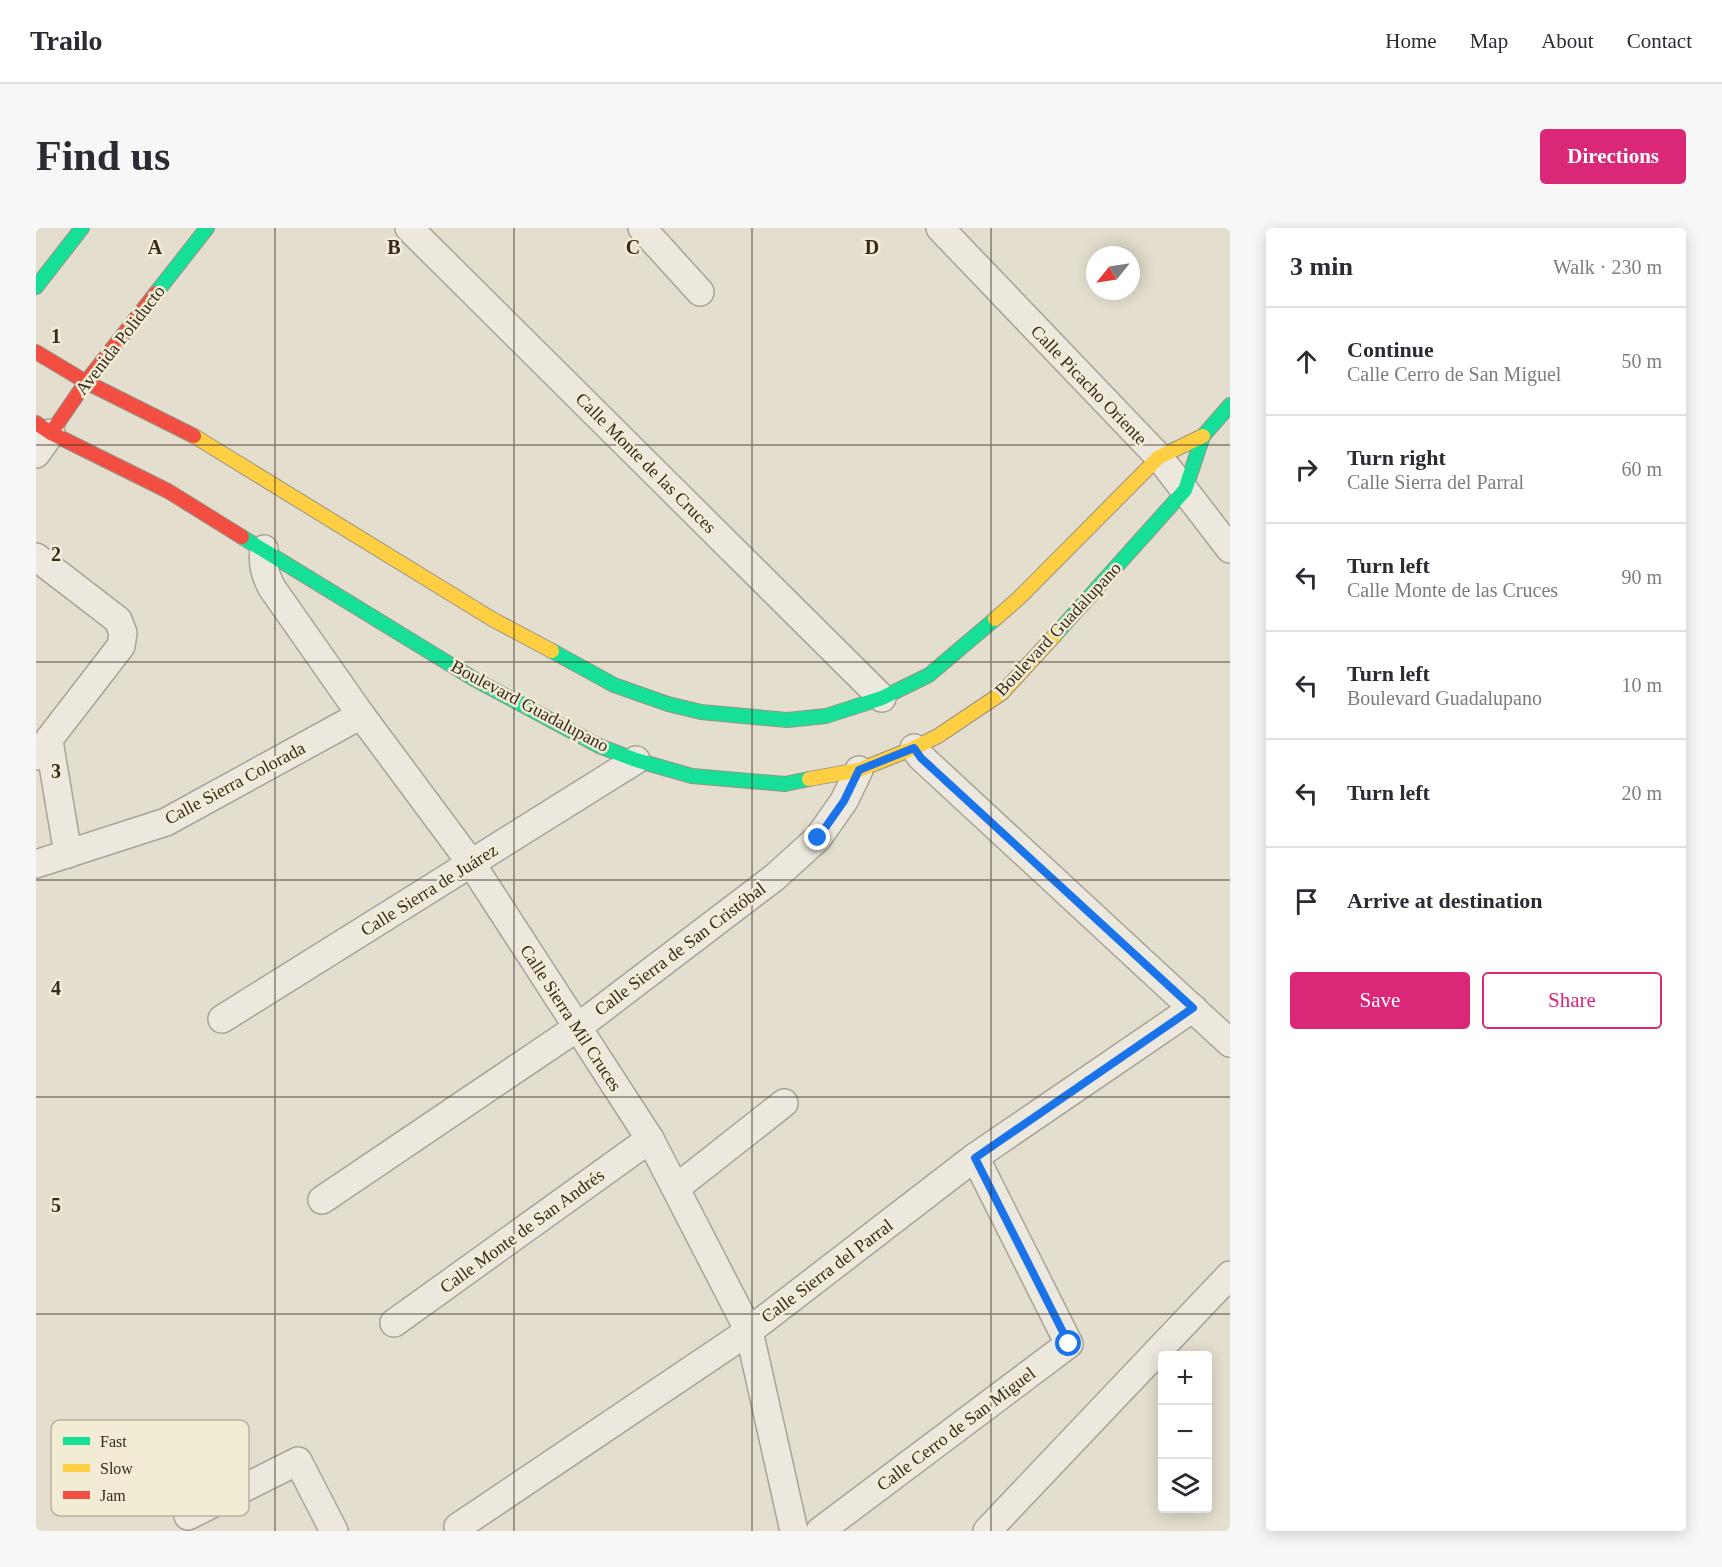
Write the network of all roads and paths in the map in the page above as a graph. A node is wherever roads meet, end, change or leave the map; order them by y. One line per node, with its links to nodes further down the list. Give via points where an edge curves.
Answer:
1 (82, 228): 6 (main road)
2 (207, 228): 10 (main road, Avenida Poliducto)
3 (409, 228): 19 (street, Calle Monte de las Cruces)
4 (642, 228): 8 (street)
5 (940, 228): 14 (street, Calle Picacho Oriente)
6 (45, 260): 7 (main road)
7 (36, 287)
8 (700, 292)
9 (36, 352): 10 (main road, Boulevard Guadalupano)
10 (86, 382): 13 (main road, Avenida Poliducto); 19 (main road, Boulevard Guadalupano, via 187,432 492,619 614,685 701,712 787,720 826,716)
11 (1230, 405): 12 (main road, Boulevard Guadalupano)
12 (1203, 436): 14 (main road, Boulevard Guadalupano); 15 (main road, Boulevard Guadalupano)
13 (41, 437): 16 (main road, Boulevard Guadalupano, via 168,491)
14 (1159, 457): 15 (street, Calle Picacho Oriente); 19 (main road, Boulevard Guadalupano, via 1019,598 928,675)
15 (1185, 490): 17 (street, Calle Picacho Oriente); 22 (main road, Boulevard Guadalupano, via 1002,693)
16 (264, 549): 20 (street, Calle Sierra Mil Cruces, via 265,574 272,588); 23 (main road, Boulevard Guadalupano, via 474,679 599,746)
17 (1230, 549)
18 (36, 557): 21 (street, via 118,620 123,633 121,646)
19 (882, 698)
20 (361, 715): 25 (street, Calle Sierra Colorada, via 166,822); 26 (street, Calle Sierra Mil Cruces)
21 (43, 748): 25 (street)
22 (914, 748): 24 (main road, Boulevard Guadalupano); 28 (street)
23 (636, 760): 24 (main road, Boulevard Guadalupano, via 692,776 785,784); 26 (street, Calle Sierra de Juárez)
24 (859, 770): 30 (street, Calle Sierra de San Cristóbal, via 844,801 818,838 774,877)
25 (68, 854): 27 (street, Calle Sierra Colorada)
26 (471, 863): 29 (street, Calle Sierra de Juárez); 30 (street, Calle Sierra Mil Cruces)
27 (36, 864)
28 (1193, 1008): 31 (street); 34 (street, Calle Sierra del Parral)
29 (222, 1019)
30 (578, 1027): 33 (street, Calle Sierra Mil Cruces); 36 (street, Calle Sierra de San Cristóbal)
31 (1230, 1043)
32 (784, 1103): 35 (street)
33 (650, 1139): 35 (street, Calle Sierra Mil Cruces); 38 (street, Calle Monte de San Andrés)
34 (975, 1158): 39 (street, Calle Sierra del Parral); 44 (street, Calle Cerro de San Miguel, via 1069,1344)
35 (675, 1188): 39 (street, Calle Sierra Mil Cruces)
36 (322, 1200)
37 (1230, 1275): 45 (street)
38 (394, 1323)
39 (749, 1331): 41 (street, Calle Sierra del Parral); 43 (street, Calle Sierra Mil Cruces)
40 (249, 1486): 42 (street, via 298,1461)
41 (458, 1527)
42 (333, 1531)
43 (794, 1531)
44 (820, 1531)
45 (987, 1531)

